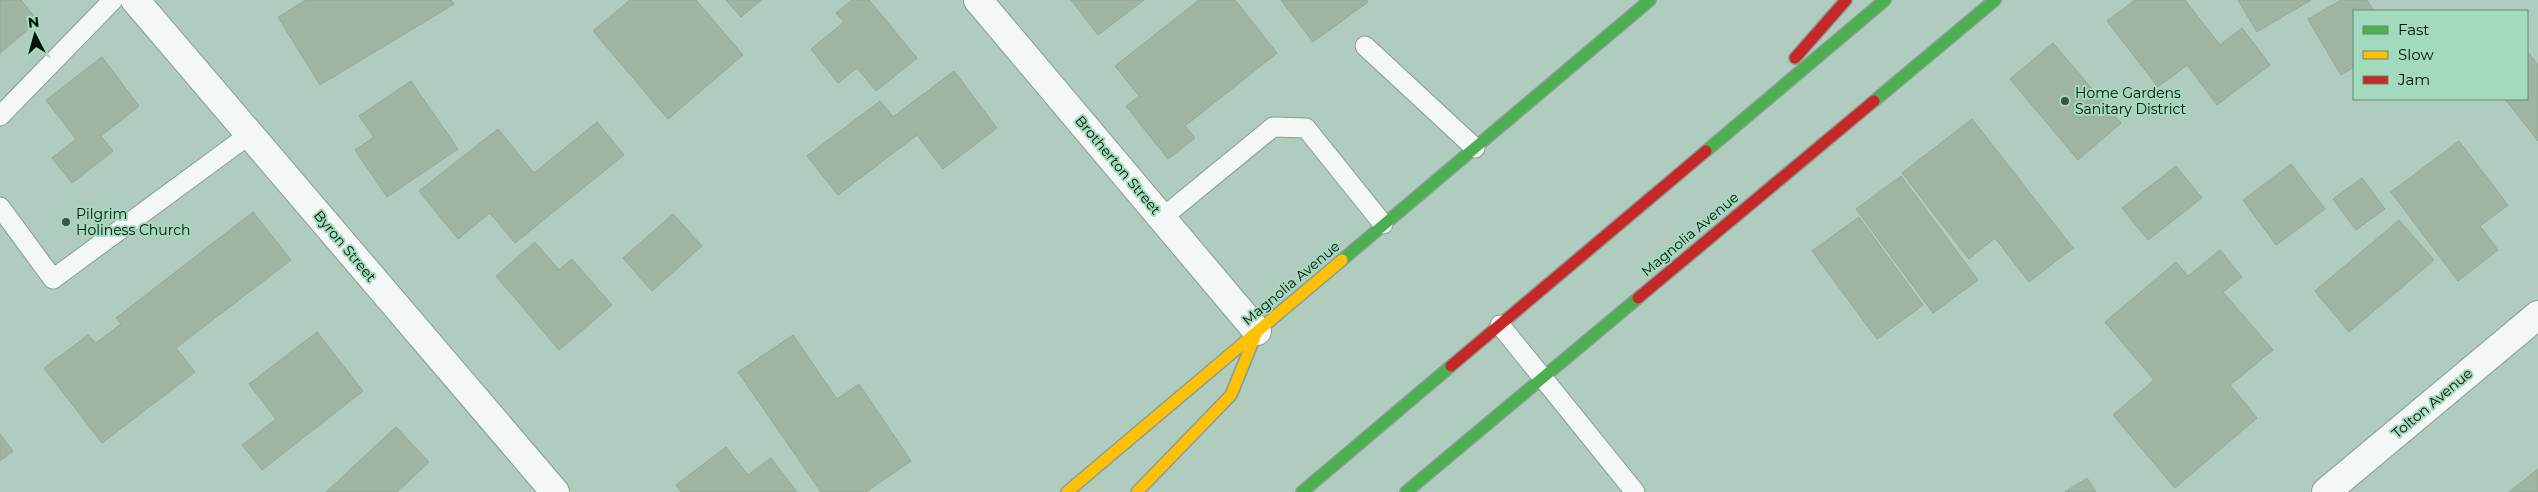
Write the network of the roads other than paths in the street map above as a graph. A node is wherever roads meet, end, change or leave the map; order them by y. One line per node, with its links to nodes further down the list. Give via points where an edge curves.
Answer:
1 (113, 0): 9 (lane)
2 (135, 0): 11 (street, Byron Street)
3 (978, 0): 14 (street, Brotherton Street)
4 (1650, 0): 12 (main road, Magnolia Avenue)
5 (1846, 0): 10 (main road)
6 (1885, 0): 10 (main road)
7 (1995, 0): 19 (main road, Magnolia Avenue)
8 (1365, 46): 12 (lane)
9 (0, 116)
10 (1733, 129): 17 (main road)
11 (250, 134): 13 (lane, via 52,279); 21 (street, Byron Street)
12 (1475, 148): 15 (main road, Magnolia Avenue)
13 (0, 207)
14 (1162, 218): 15 (lane, via 1273,127 1306,128); 18 (street, Brotherton Street)
15 (1383, 224): 18 (main road, Magnolia Avenue)
16 (2538, 315): 26 (street, Tolton Avenue)
17 (1500, 325): 19 (lane); 20 (main road)
18 (1258, 331): 22 (main road, Magnolia Avenue); 23 (main road, via 1231,395)
19 (1542, 377): 24 (main road, Magnolia Avenue); 25 (lane)
20 (1311, 489)
21 (555, 492)
22 (1067, 492)
23 (1137, 492)
24 (1406, 492)
25 (1635, 492)
26 (2326, 492)

